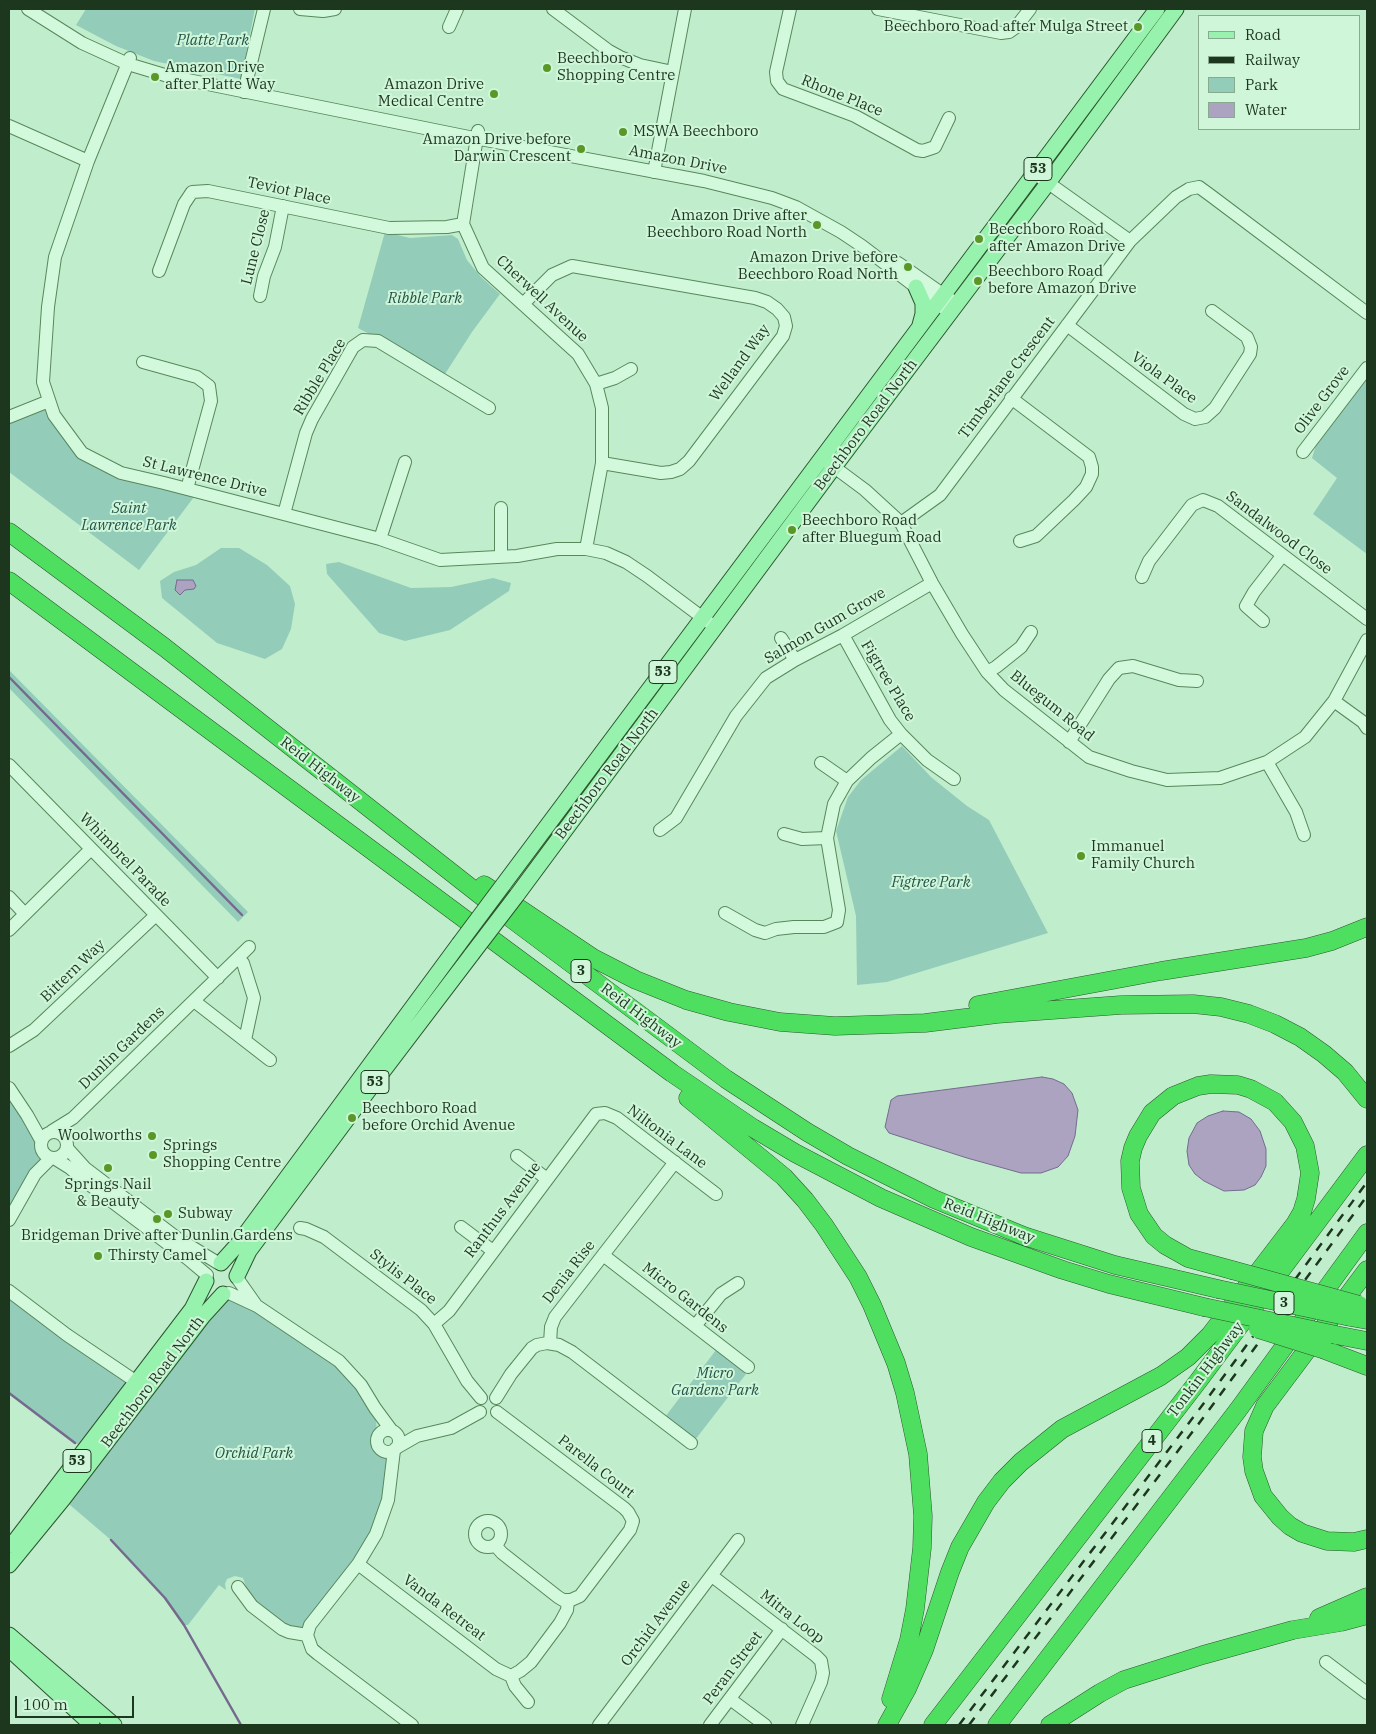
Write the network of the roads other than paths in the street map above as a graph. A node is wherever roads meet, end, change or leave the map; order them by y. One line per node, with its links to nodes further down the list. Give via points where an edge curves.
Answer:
1 (28, 9): 17 (street, Amazon Drive, via 82,43)
2 (40, 9): 17 (street, Amazon Drive)
3 (264, 9): 19 (street)
4 (300, 9): 5 (street)
5 (335, 9)
6 (457, 9): 15 (street)
7 (553, 9): 18 (street, via 620,57)
8 (685, 9): 18 (street)
9 (790, 9): 20 (street, Rhone Place, via 776,72 777,81 783,89 856,116 917,150 935,147)
10 (878, 9): 11 (street, via 1001,33 1016,27)
11 (1030, 9)
12 (1157, 9): 16 (main road, Beechboro Road North / 53)
13 (1176, 9): 14 (main road, Beechboro Road North / 53)
14 (1166, 23): 16 (main road); 26 (main road, Beechboro Road North / 53)
15 (449, 27)
16 (1142, 29): 25 (main road, Beechboro Road North / 53)
17 (129, 61): 19 (street, Amazon Drive, via 168,76); 23 (street, St Lawrence Drive)
18 (673, 72): 24 (street)
19 (245, 89): 22 (street, Amazon Drive)
20 (949, 118)
21 (9, 126): 23 (street)
22 (477, 134): 24 (street, Amazon Drive); 28 (street)
23 (88, 161): 45 (street, St Lawrence Drive, via 55,257 43,382)
24 (655, 168): 31 (street, Amazon Drive, via 746,190 796,207 850,238); 33 (street, Amazon Drive, via 749,184 801,203 842,224)
25 (1034, 173): 26 (street); 33 (main road, Beechboro Road North / 53)
26 (1048, 183): 29 (street); 35 (main road, Beechboro Road North / 53)
27 (283, 206): 28 (street, Teviot Place, via 389,228); 30 (street, Teviot Place, via 208,191 192,192 184,204); 32 (street, Lune Close)
28 (463, 224): 34 (street, Cherwell Avenue, via 483,268)
29 (1130, 241): 37 (street, Timberlane Crescent, via 1176,197 1199,187); 38 (street, Timberlane Crescent)
30 (159, 271)
31 (916, 287): 33 (street, Amazon Drive); 39 (main road, via 923,303)
32 (260, 296)
33 (941, 299): 35 (street, Amazon Drive); 39 (main road, Beechboro Road North / 53)
34 (523, 304): 43 (street, Cherwell Avenue, via 578,354); 51 (street, Welland Way, via 552,275 572,266 754,298 778,309 784,317 786,326 782,336 680,469 661,473)
35 (953, 309): 50 (main road, Beechboro Road North / 53)
36 (1212, 310): 38 (street, Viola Place, via 1247,336 1250,354 1215,408 1205,417 1195,419)
37 (1367, 313)
38 (1067, 325): 44 (street, Timberlane Crescent)
39 (919, 329): 50 (main road, Beechboro Road North / 53)
40 (143, 362): 52 (street, via 197,377 209,386 211,401)
41 (1367, 368): 48 (street, Olive Grove)
42 (631, 369): 43 (street)
43 (596, 384): 51 (street, Cherwell Avenue, via 602,408)
44 (1011, 398): 55 (street, Timberlane Crescent, via 940,495); 58 (street, via 1089,457 1092,466 1086,487 1040,540)
45 (49, 401): 47 (street); 52 (street, St Lawrence Drive, via 54,415 82,454 120,473)
46 (489, 408): 54 (street, Ribble Place, via 378,341 364,340 353,347 312,419)
47 (9, 417)
48 (1304, 452)
49 (404, 462): 57 (street)
50 (828, 462): 55 (street, Bluegum Road); 67 (main road, Beechboro Road North / 53)
51 (602, 463): 59 (street, Cherwell Avenue)
52 (187, 489): 54 (street, St Lawrence Drive)
53 (501, 508): 61 (street)
54 (284, 514): 57 (street, St Lawrence Drive)
55 (901, 523): 64 (street, Bluegum Road)
56 (9, 532): 76 (highway, Reid Highway / 3)
57 (380, 539): 61 (street, St Lawrence Drive, via 440,560)
58 (1020, 541)
59 (586, 549): 61 (street, St Lawrence Drive, via 557,549); 67 (street, St Lawrence Drive, via 626,562)
60 (1282, 556): 62 (street, Sandalwood Close, via 1218,506 1203,500 1192,505 1150,561); 65 (street, Sandalwood Close); 66 (street, via 1246,606)
61 (501, 557)
62 (1142, 577)
63 (9, 581): 98 (highway, Reid Highway / 3)
64 (932, 584): 69 (street, Salmon Gum Grove); 73 (street, Bluegum Road)
65 (1367, 619)
66 (1263, 621)
67 (709, 622): 124 (main road, Beechboro Road North / 53, bridge, via 503,885 238,1244); 126 (main road, Beechboro Road North / 53, bridge, via 517,895 249,1251)
68 (1031, 632): 73 (street, via 1021,647)
69 (843, 635): 72 (street, Salmon Gum Grove); 78 (street, Figtree Place)
70 (781, 638): 72 (street)
71 (1367, 640): 75 (street, Bluegum Road)
72 (795, 660): 85 (street, Salmon Gum Grove, via 766,678 752,694 676,818)
73 (987, 672): 79 (street, Bluegum Road, via 1004,690)
74 (1197, 681): 79 (street, via 1179,680 1133,666 1120,668 1109,679)
75 (1334, 701): 77 (street); 80 (street, Bluegum Road, via 1304,737)
76 (233, 702): 101 (highway, via 432,850 593,958 636,980 686,1000 780,1022 835,1026); 133 (highway, Reid Highway / 3, bridge, via 504,914 726,1079 848,1156 979,1218 1115,1265 1218,1289)
77 (1367, 728)
78 (900, 734): 83 (street, Figtree Place, via 927,760); 84 (street)
79 (1069, 742): 80 (street, Bluegum Road, via 1089,757 1168,780 1220,778)
80 (1267, 762): 87 (street, via 1296,812)
81 (821, 763): 84 (street)
82 (9, 765): 89 (street, Whimbrel Parade)
83 (954, 779)
84 (847, 781): 88 (street, via 834,804)
85 (660, 830)
86 (784, 834): 88 (street, via 802,839)
87 (1304, 834)
88 (827, 838): 91 (street, via 840,910 837,922 824,927 765,933)
89 (92, 849): 92 (street); 93 (street, Whimbrel Parade)
90 (9, 897): 92 (street)
91 (725, 913)
92 (25, 914): 95 (street)
93 (156, 915): 99 (street, Whimbrel Parade); 103 (street, Bittern Way, via 34,1030)
94 (1367, 927): 101 (highway, via 1306,948 1161,971)
95 (9, 930)
96 (249, 947): 97 (street, Dunlin Gardens)
97 (237, 958): 99 (street, Dunlin Gardens); 102 (street, via 243,963 254,998)
98 (541, 976): 132 (highway, Reid Highway / 3, via 712,1101 838,1176 971,1237 1063,1270); 178 (highway, via 784,1177 833,1238 872,1305 905,1393 918,1454 922,1516 915,1610 901,1670)
99 (218, 978): 100 (street, Dunlin Gardens)
100 (194, 1001): 102 (street); 108 (street, Dunlin Gardens)
101 (879, 1024): 106 (highway, via 925,1023 1121,1005 1221,1007 1275,1024 1300,1037 1345,1072)
102 (245, 1040): 104 (street)
103 (9, 1046)
104 (270, 1060)
105 (10, 1091): 110 (street)
106 (1367, 1099)
107 (596, 1114): 113 (street, Niltonia Lane, via 605,1113 617,1118); 114 (street, Ranthus Avenue)
108 (73, 1118): 109 (street, Dunlin Gardens); 110 (street, Dunlin Gardens)
109 (66, 1144): 110 (street, via 62,1155); 110 (street, via 60,1133); 120 (street, via 85,1168)
110 (48, 1145): 116 (street, Dunlin Gardens); 123 (street, via 86,1182)
111 (1367, 1155): 180 (highway, Tonkin Highway / 4, via 1199,1380)
112 (517, 1156): 114 (street)
113 (675, 1162): 115 (street, Niltonia Lane); 122 (street, Denia Rise)
114 (547, 1179): 121 (street, Ranthus Avenue)
115 (716, 1194)
116 (9, 1220)
117 (460, 1227): 121 (street)
118 (300, 1228): 134 (street, Stylis Place, via 324,1237 404,1297)
119 (1367, 1233): 181 (highway, via 1238,1410)
120 (177, 1238): 123 (street); 124 (street)
121 (493, 1251): 134 (street, Ranthus Avenue, via 449,1311)
122 (603, 1255): 135 (street, Micro Gardens); 137 (street, Denia Rise, via 555,1317)
123 (184, 1256): 127 (street)
124 (220, 1263): 126 (main road, via 229,1265); 127 (main road, 53, via 211,1268)
125 (1367, 1270): 150 (highway, via 1265,1406 1254,1431 1252,1457 1263,1496 1290,1526 1308,1536 1327,1541 1340,1543)
126 (237, 1277): 130 (main road, 53, via 235,1287); 131 (street)
127 (206, 1278): 130 (main road, via 210,1290); 140 (main road, Beechboro Road North / 53, via 192,1309)
128 (738, 1283): 135 (street, via 721,1294)
129 (9, 1291): 140 (street)
130 (226, 1294): 131 (street); 140 (main road, Beechboro Road North / 53)
131 (257, 1306): 143 (street, via 339,1361 361,1384)
132 (1203, 1309): 136 (highway, 3, bridge); 138 (highway, bridge)
133 (1361, 1312): 179 (highway, bridge, via 1232,1270 1188,1258 1164,1245 1139,1214 1131,1188 1133,1148 1152,1113 1173,1096 1211,1084 1251,1089 1275,1102 1293,1122 1305,1146 1310,1172 1302,1212 1295,1224 1210,1336 1188,1358 1062,1429 1040,1444 1002,1481 960,1547 924,1650)
134 (434, 1324): 141 (street, Stylis Place, via 466,1381)
135 (695, 1326): 139 (street, Micro Gardens)
136 (1367, 1341)
137 (550, 1343): 142 (street, via 537,1345 529,1351); 148 (street, via 572,1352)
138 (1367, 1366)
139 (748, 1367)
140 (142, 1386): 153 (main road, Beechboro Road North / 53); 155 (main road, Beechboro Road North / 53, via 63,1499)
141 (481, 1398): 142 (street, via 487,1395); 144 (street)
142 (496, 1398): 145 (street, via 500,1405)
143 (375, 1408): 146 (street); 149 (street)
144 (480, 1412): 145 (street, via 489,1416); 147 (street, via 451,1428)
145 (497, 1412): 159 (street, Parella Court, via 624,1508 633,1521 630,1530 580,1596)
146 (394, 1432): 147 (street); 149 (street, via 399,1439); 149 (street, via 385,1430)
147 (417, 1436): 149 (street)
148 (691, 1443)
149 (387, 1446): 154 (street, via 391,1471 386,1508 374,1539)
150 (1367, 1539)
151 (738, 1540): 156 (street, Orchid Avenue)
152 (495, 1545): 159 (street, via 558,1597)
153 (9, 1548)
154 (358, 1564): 164 (street, via 310,1625); 167 (street, Vanda Retreat, via 496,1669)
155 (9, 1565)
156 (712, 1576): 161 (street, Mitra Loop); 174 (street, Orchid Avenue)
157 (238, 1586): 164 (street, via 252,1606 282,1629)
158 (1367, 1597): 162 (highway)
159 (568, 1601): 167 (street, via 560,1624 531,1662)
160 (1367, 1615): 162 (highway)
161 (782, 1629): 169 (street, Peran Street); 177 (street, Mitra Loop, via 816,1656 823,1667 821,1682)
162 (1293, 1630): 182 (highway, via 1124,1680)
163 (9, 1634): 172 (main road)
164 (307, 1635): 173 (street, via 312,1649)
165 (9, 1649): 171 (main road)
166 (1326, 1662): 168 (street)
167 (511, 1676): 170 (street, Vanda Retreat)
168 (1367, 1693)
169 (730, 1698): 175 (street, Peran Street); 176 (street)
170 (528, 1702)
171 (92, 1725)
172 (114, 1725)
173 (412, 1725)
174 (599, 1725)
175 (710, 1725)
176 (765, 1725)
177 (802, 1725)
178 (880, 1725)
179 (888, 1725)
180 (933, 1725)
181 (997, 1725)
182 (1050, 1725)

